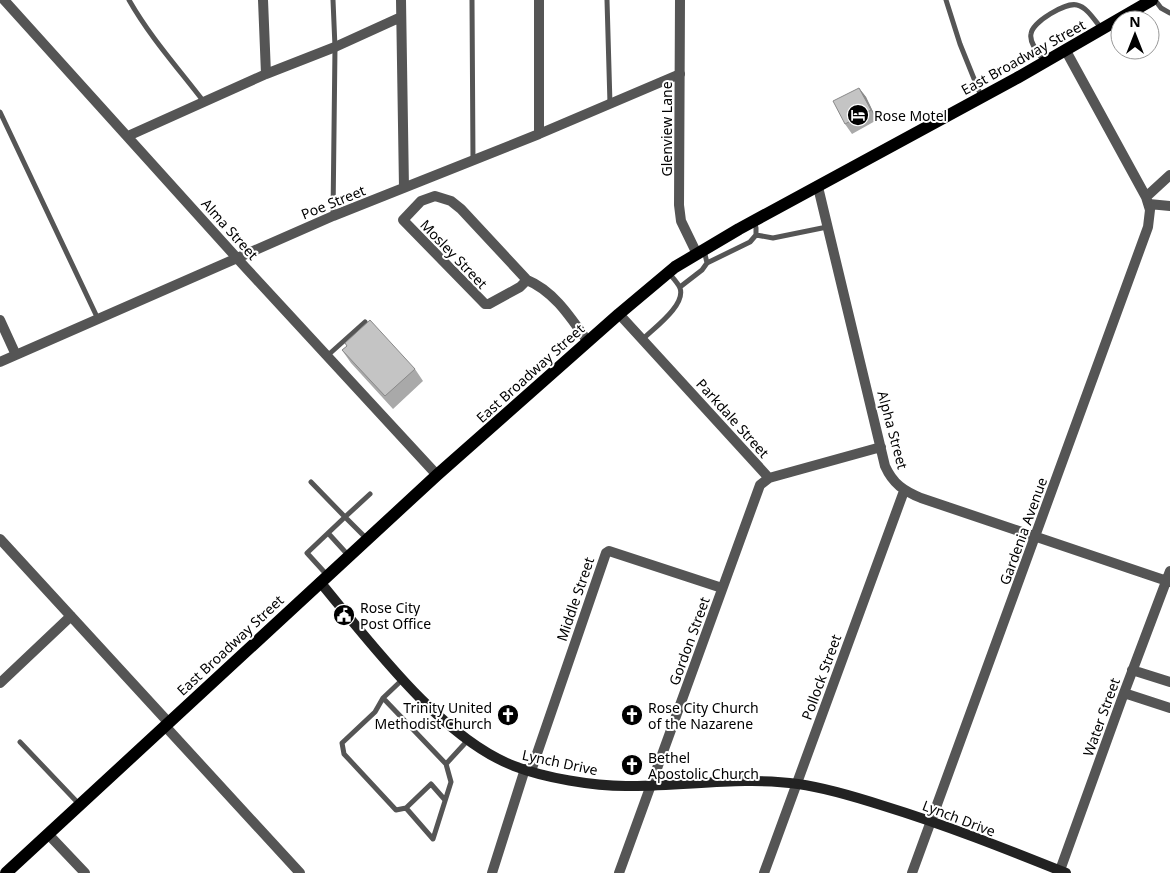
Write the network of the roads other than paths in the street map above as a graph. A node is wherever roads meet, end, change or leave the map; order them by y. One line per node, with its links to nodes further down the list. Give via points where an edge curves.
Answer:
1 (2, 0): 26 (street, Alma Street)
2 (129, 0): 22 (lane, via 155,42)
3 (263, 0): 19 (street)
4 (333, 0): 16 (lane)
5 (401, 0): 14 (street)
6 (472, 0): 27 (lane)
7 (539, 0): 25 (street)
8 (607, 0): 23 (lane)
9 (680, 0): 20 (street, Glenview Lane)
10 (946, 0): 21 (lane)
11 (1153, 0): 13 (lane); 15 (main road, East Broadway Street)
12 (1077, 2): 15 (lane); 18 (lane, via 1063,7 1032,28 1031,40)
13 (1170, 13)
14 (401, 18): 16 (street); 30 (street)
15 (1102, 29): 17 (main road, East Broadway Street)
16 (335, 47): 19 (street); 33 (lane)
17 (1066, 51): 18 (main road, East Broadway Street); 31 (street)
18 (1045, 62): 21 (main road, East Broadway Street)
19 (266, 74): 22 (street)
20 (680, 74): 23 (street, Poe Street); 37 (street, Glenview Lane, via 681,221)
21 (982, 98): 29 (main road, East Broadway Street)
22 (204, 102): 26 (street)
23 (610, 105): 25 (street, Poe Street)
24 (0, 112): 45 (lane)
25 (539, 134): 27 (street, Poe Street)
26 (128, 136): 38 (street, Alma Street)
27 (472, 160): 30 (street, Poe Street)
28 (1170, 175): 31 (street)
29 (818, 187): 34 (main road, East Broadway Street); 35 (street, Alpha Street)
30 (404, 188): 33 (street, Poe Street)
31 (1147, 200): 32 (street); 60 (street, Gardenia Avenue, via 1150,210 1148,227)
32 (1170, 206)
33 (333, 216): 38 (street, Poe Street)
34 (754, 221): 36 (lane); 37 (main road, East Broadway Street)
35 (828, 227): 36 (lane, via 773,238); 52 (street, Alpha Street)
36 (756, 236): 39 (lane)
37 (700, 252): 39 (lane); 40 (main road, East Broadway Street)
38 (237, 257): 45 (street, Poe Street); 50 (street, Alma Street)
39 (707, 263): 42 (lane)
40 (668, 272): 42 (lane); 43 (main road, East Broadway Street)
41 (527, 280): 41 (street, Mosley Street, via 451,201 430,197 415,206 403,220 485,304 507,295); 48 (street, Mosley Street, via 546,290)
42 (680, 287): 47 (lane, via 681,298 676,306)
43 (619, 314): 47 (street, Parkdale Street); 48 (main road, East Broadway Street)
44 (0, 320): 49 (street)
45 (98, 320): 49 (street, Poe Street)
46 (365, 322): 50 (lane)
47 (642, 339): 54 (street, Parkdale Street)
48 (588, 342): 53 (main road, East Broadway Street)
49 (16, 355): 51 (street, Poe Street)
50 (327, 356): 53 (street, Alma Street)
51 (0, 362)
52 (881, 447): 54 (street, Parkdale Street); 56 (street, Alpha Street, via 888,473)
53 (437, 475): 62 (main road, East Broadway Street)
54 (769, 478): 66 (street, Gordon Street, via 760,485)
55 (311, 482): 58 (lane)
56 (904, 491): 60 (street); 80 (street, Pollock Street)
57 (370, 494): 58 (lane)
58 (345, 517): 59 (lane); 62 (lane)
59 (328, 534): 63 (lane); 65 (lane, via 307,553)
60 (1035, 536): 64 (street); 85 (street, Gardenia Avenue)
61 (0, 539): 67 (street)
62 (367, 539): 63 (main road, East Broadway Street)
63 (348, 556): 65 (main road, East Broadway Street)
64 (1169, 578): 68 (street, Water Street)
65 (324, 579): 69 (main road, Lynch Drive); 75 (main road, East Broadway Street)
66 (722, 588): 79 (street, Middle Street, via 610,551 606,553); 81 (street, Gordon Street)
67 (71, 616): 70 (street); 75 (street)
68 (1132, 670): 71 (street); 72 (street, Water Street)
69 (403, 679): 73 (lane); 76 (main road, Lynch Drive)
70 (0, 682)
71 (1170, 682)
72 (1124, 692): 74 (street); 87 (street, Water Street)
73 (383, 698): 78 (lane); 84 (lane, via 374,712 342,743 344,754 396,810)
74 (1170, 708)
75 (167, 724): 83 (main road, East Broadway Street); 90 (street)
76 (468, 740): 78 (lane); 79 (main road, Lynch Drive, via 488,753)
77 (20, 742): 83 (lane)
78 (446, 764): 82 (lane, via 451,782)
79 (528, 770): 81 (main road, Lynch Drive, via 582,782); 91 (street, Middle Street)
80 (797, 784): 81 (main road, Lynch Drive, via 760,781); 85 (main road, Lynch Drive, via 854,796); 93 (street, Pollock Street)
81 (650, 786): 92 (street, Gordon Street)
82 (445, 800): 84 (lane, via 431,784); 84 (lane, via 433,839)
83 (80, 805): 86 (main road, East Broadway Street)
84 (406, 808)
85 (931, 822): 87 (main road, Lynch Drive); 94 (street, Gardenia Avenue)
86 (48, 834): 88 (main road, East Broadway Street); 89 (street)
87 (1062, 872)
88 (6, 873)
89 (85, 873)
90 (300, 873)
91 (492, 873)
92 (619, 873)
93 (764, 873)
94 (912, 873)

